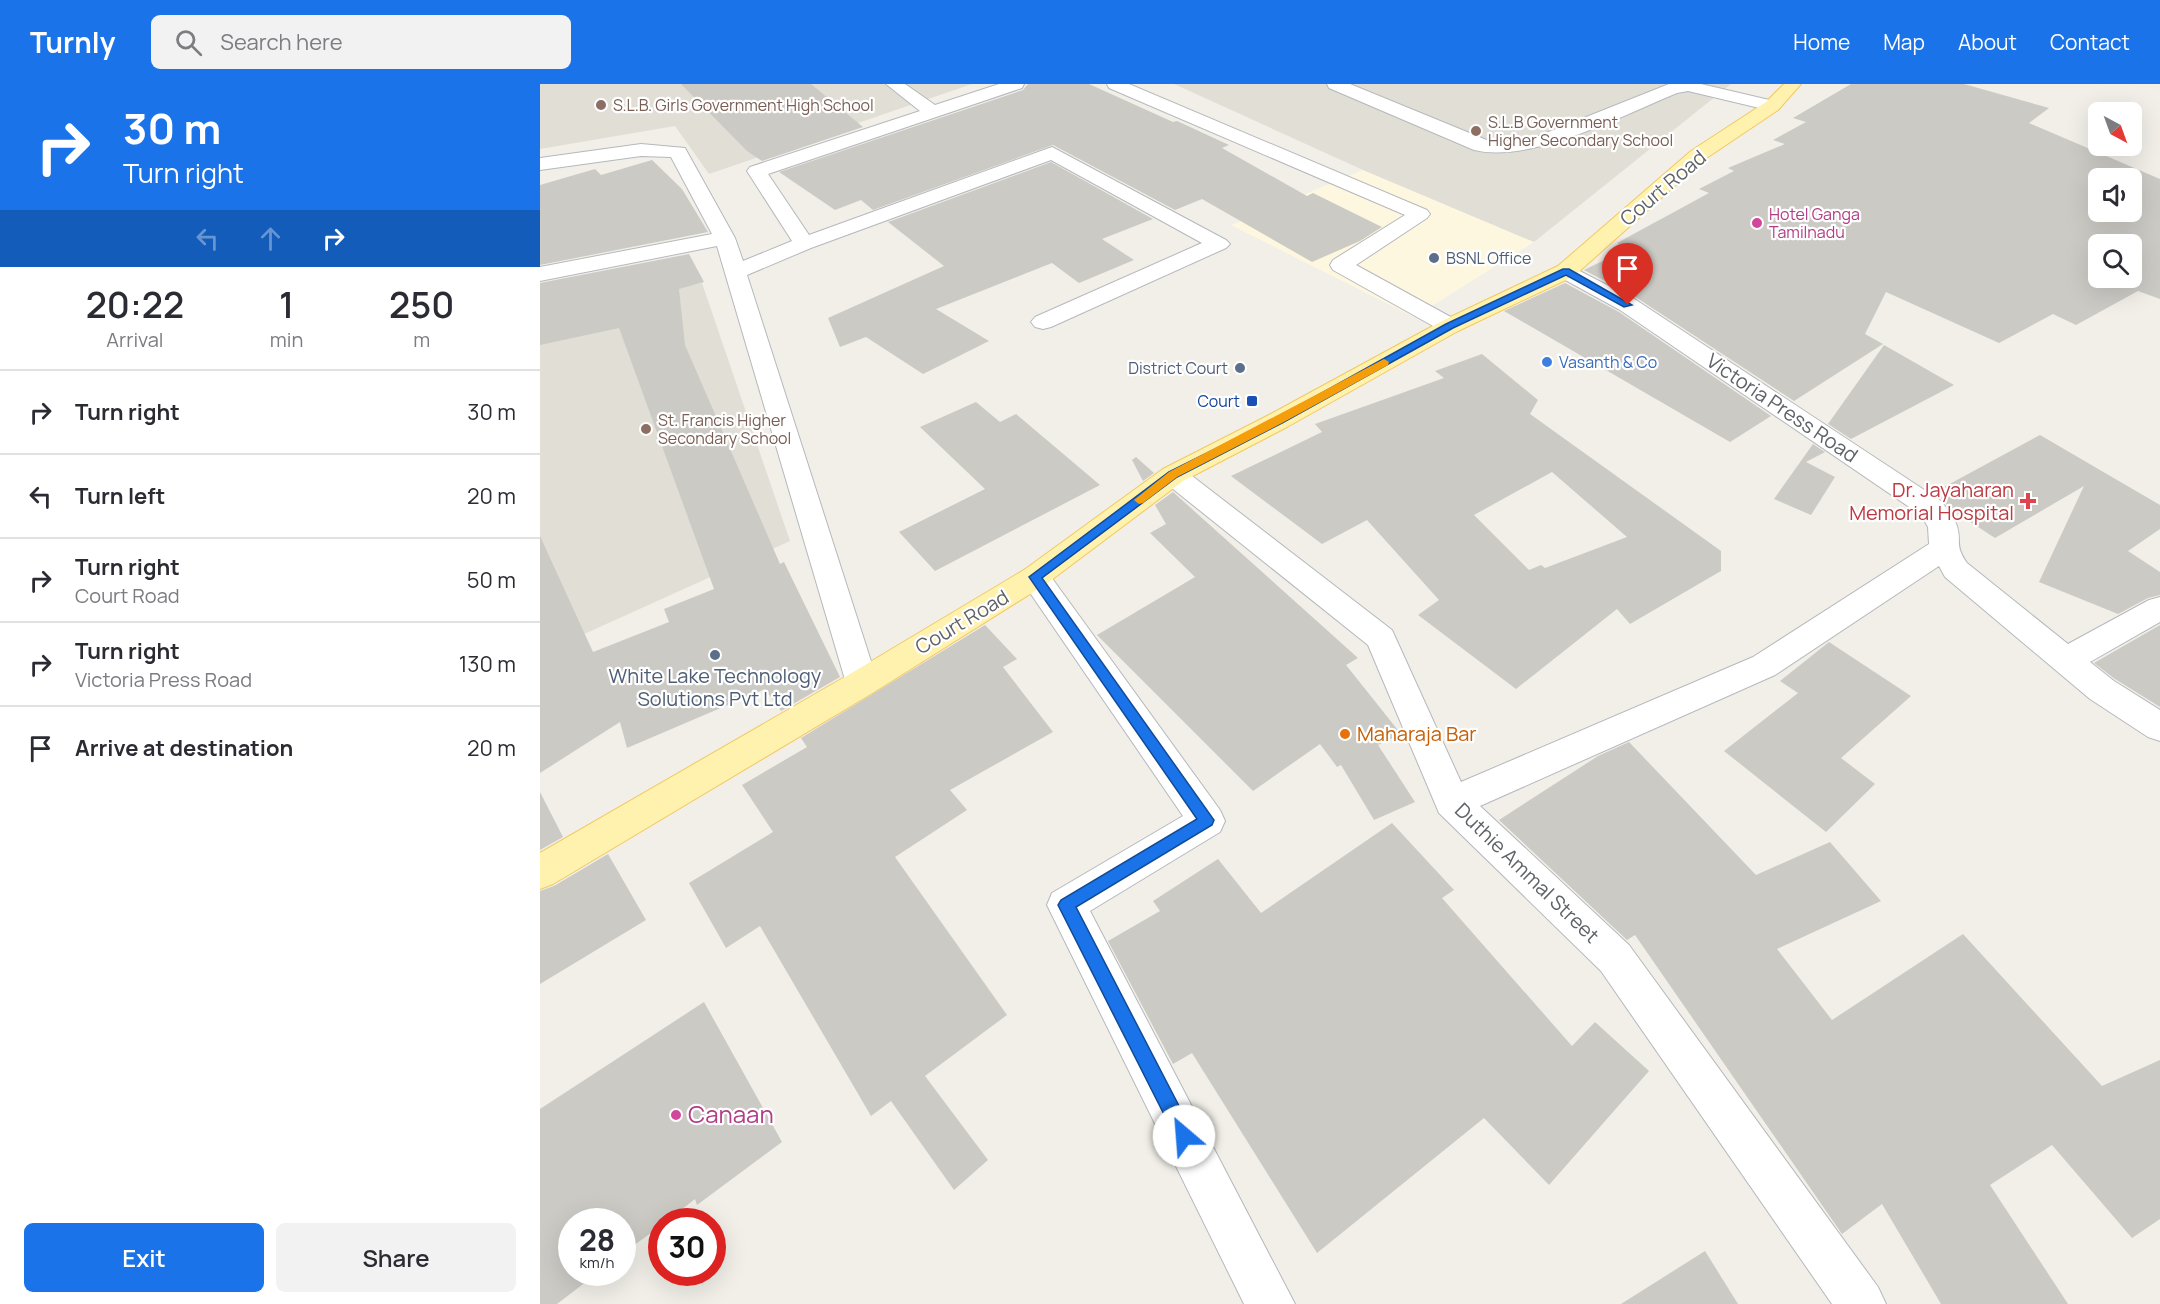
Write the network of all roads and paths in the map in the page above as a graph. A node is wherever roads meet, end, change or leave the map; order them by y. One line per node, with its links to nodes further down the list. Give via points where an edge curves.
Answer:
1 (894, 84): 7 (street)
2 (1016, 84): 7 (street)
3 (1115, 84): 15 (street, via 1420,214 1341,265)
4 (1335, 84): 6 (street, via 1481,146 1499,148 1542,141 1673,88 1688,86)
5 (1793, 84): 6 (main road, Court Road)
6 (1772, 106): 11 (main road, Court Road, via 1698,155)
7 (933, 112): 10 (street, via 757,171)
8 (540, 164): 9 (street, via 641,150 678,152)
9 (725, 238): 12 (street); 13 (street)
10 (804, 244): 12 (street); 14 (street, via 1052,153 1219,244)
11 (1566, 271): 15 (main road, Court Road); 17 (street, Victoria Press Road, via 1628,305 1931,508 1946,531)
12 (735, 272): 21 (street)
13 (540, 273)
14 (1043, 322)
15 (1450, 326): 16 (main road, Court Road)
16 (1173, 475): 18 (main road, Court Road); 23 (street, Duthie Ammal Street, via 1381,638)
17 (1943, 549): 20 (street, via 1956,570); 23 (street, via 1764,666)
18 (1035, 577): 21 (main road, Court Road); 25 (street, via 1207,820 1066,905)
19 (2160, 608): 20 (street)
20 (2066, 660): 22 (street, via 2102,690)
21 (862, 683): 24 (main road, Court Road)
22 (2160, 727)
23 (1452, 802): 26 (street, Duthie Ammal Street, via 1615,958)
24 (540, 872)
25 (1270, 1304)
26 (1861, 1304)

